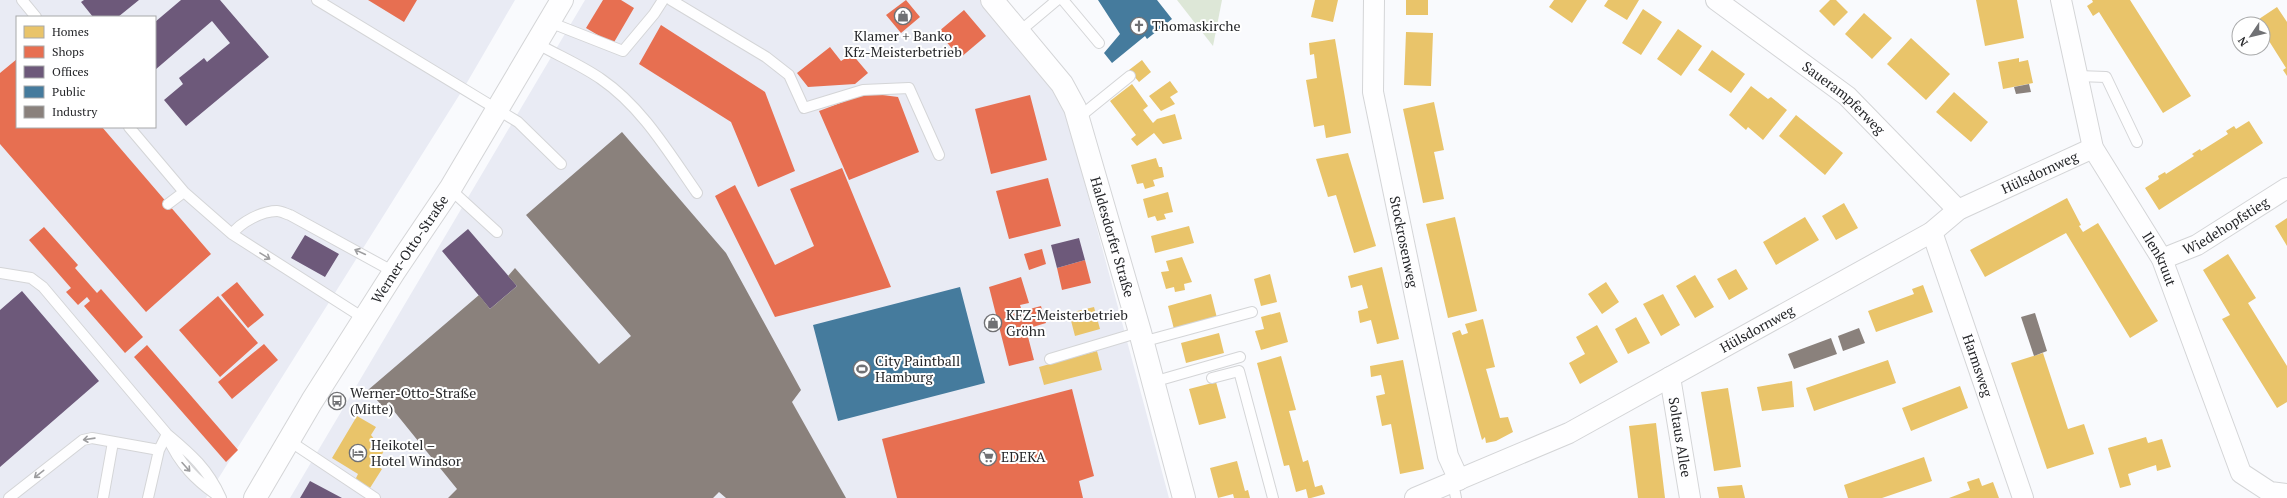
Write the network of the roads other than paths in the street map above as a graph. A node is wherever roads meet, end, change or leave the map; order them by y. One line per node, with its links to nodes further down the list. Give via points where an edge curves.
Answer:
1 (22, 0): 12 (lane)
2 (317, 0): 19 (lane)
3 (562, 0): 13 (main road, Werner-Otto-Straße)
4 (663, 0): 13 (lane, via 623,51)
5 (671, 0): 24 (lane, via 766,57 789,75 804,108 863,90 909,88)
6 (992, 0): 14 (main road, Haldesdorfer Straße)
7 (1057, 0): 14 (lane)
8 (1063, 0): 16 (lane)
9 (1374, 0): 50 (street, Stockrosenweg, via 1373,92)
10 (1716, 0): 31 (street, Sauerampferweg, via 1846,96)
11 (2061, 0): 18 (street, Ilenkruut)
12 (35, 16)
13 (549, 22): 15 (main road, Werner-Otto-Straße)
14 (1019, 32): 20 (main road, Haldesdorfer Straße, via 1062,84)
15 (536, 43): 19 (main road, Werner-Otto-Straße); 29 (lane, via 601,79 629,104 656,134)
16 (1099, 43)
17 (1130, 76): 20 (lane)
18 (2078, 76): 22 (lane, via 2106,77); 23 (street, Ilenkruut)
19 (497, 110): 25 (lane, via 518,122); 27 (main road, Werner-Otto-Straße)
20 (1078, 118): 40 (main road, Haldesdorfer Straße)
21 (130, 128): 28 (lane)
22 (2137, 142)
23 (2094, 148): 31 (street, Hülsdornweg); 35 (street, Ilenkruut)
24 (939, 155)
25 (561, 164)
26 (2287, 188): 35 (street, Wiedehopfstieg, via 2197,245)
27 (450, 189): 32 (lane); 36 (main road, Werner-Otto-Straße)
28 (184, 192): 30 (lane); 34 (lane)
29 (697, 193)
30 (168, 204)
31 (1958, 210): 33 (street, Hülsdornweg)
32 (497, 232)
33 (1932, 232): 43 (street, Hülsdornweg); 62 (street, Harmsweg)
34 (232, 234): 36 (lane, one-way to 34, via 290,215 278,211 246,221); 39 (lane, one-way to 39)
35 (2162, 259): 51 (street, Ilenkruut, via 2241,473 2270,492)
36 (394, 272): 39 (main road, Werner-Otto-Straße)
37 (0, 273): 46 (lane, via 31,278 44,287)
38 (1252, 312): 40 (lane)
39 (365, 318): 47 (main road, Werner-Otto-Straße)
40 (1141, 337): 42 (lane); 45 (main road, Haldesdorfer Straße)
41 (1240, 357): 45 (lane)
42 (1050, 359)
43 (1670, 377): 50 (street, Hülsdornweg, via 1569,433); 61 (street, Soltaus Allee)
44 (1212, 378): 59 (lane, via 1239,371)
45 (1153, 382): 58 (main road, Haldesdorfer Straße)
46 (167, 434): 49 (lane); 55 (lane, via 176,456 204,487)
47 (288, 440): 56 (main road, Werner-Otto-Straße); 57 (lane)
48 (113, 442): 49 (lane); 52 (lane, one-way to 52, via 92,438 83,440); 53 (lane)
49 (159, 450): 54 (lane)
50 (1456, 487): 60 (street, Hülsdornweg)
51 (2287, 494)
52 (9, 498)
53 (102, 498)
54 (148, 498)
55 (221, 498)
56 (255, 498)
57 (375, 498)
58 (1184, 498)
59 (1273, 498)
60 (1415, 498)
61 (1690, 498)
62 (2023, 498)

